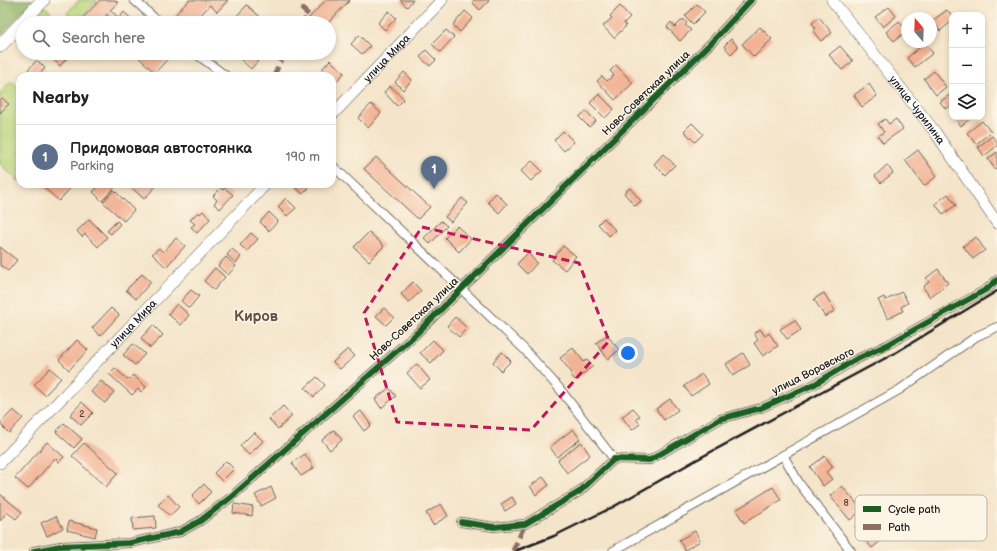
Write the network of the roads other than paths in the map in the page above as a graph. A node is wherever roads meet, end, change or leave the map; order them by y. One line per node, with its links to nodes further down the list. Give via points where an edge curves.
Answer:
1 (42, 0): 6 (main road)
2 (134, 0): 7 (street)
3 (442, 0): 12 (street, улица Мира)
4 (751, 0): 17 (street, Ново-Советская улица, via 713,42)
5 (832, 0): 15 (street, улица Чурилина, via 935,132)
6 (27, 16)
7 (152, 16)
8 (16, 28): 9 (main road)
9 (0, 46)
10 (204, 60): 11 (street)
11 (220, 72)
12 (336, 111)
13 (336, 170): 17 (street)
14 (262, 188): 21 (street, улица Мира)
15 (997, 223)
16 (997, 280): 20 (street, улица Воровского, via 887,346 808,387 761,408 720,419 650,460)
17 (460, 290): 20 (street, via 530,356 559,388); 23 (street, Ново-Советская улица, via 414,335 230,498 200,521 180,532 130,543 61,546)
18 (997, 327): 19 (street, via 977,336 899,390)
19 (783, 455): 24 (street); 25 (street, via 799,483)
20 (614, 459): 22 (street, via 579,492 525,524 494,527)
21 (0, 463)
22 (461, 522)
23 (34, 551)
24 (613, 551)
25 (851, 551)

